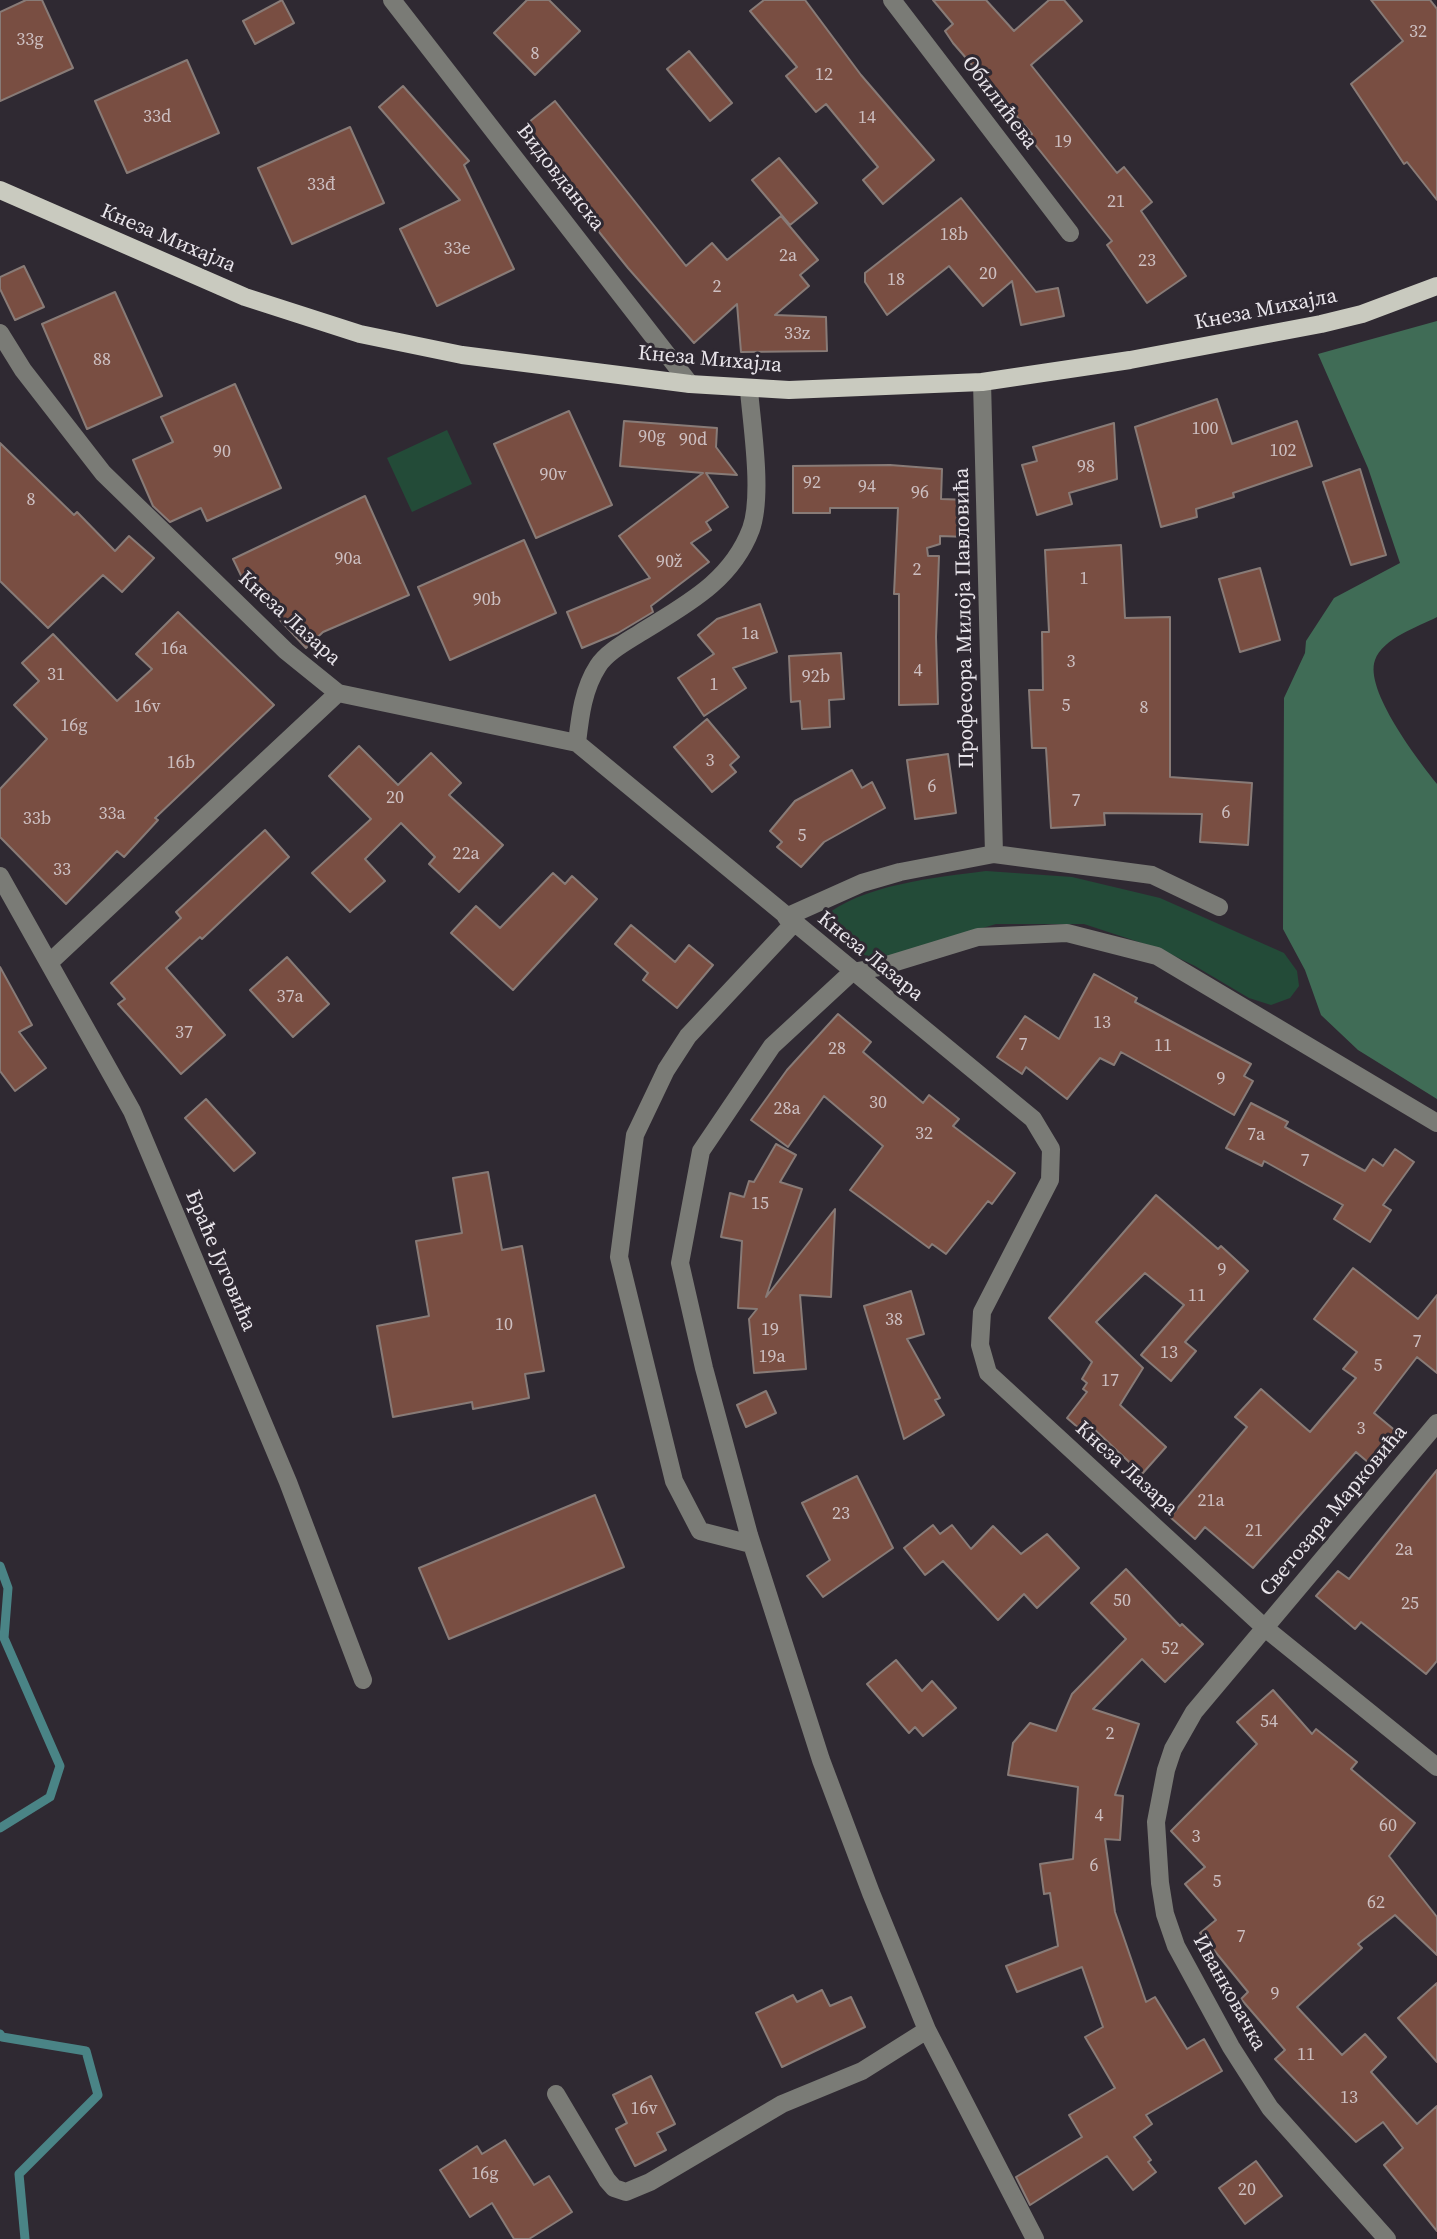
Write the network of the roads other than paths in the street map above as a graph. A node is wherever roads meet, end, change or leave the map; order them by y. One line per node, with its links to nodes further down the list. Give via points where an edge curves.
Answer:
1 (392, 0): 8 (street, Видовданска)
2 (892, 0): 4 (street, Обилићева)
3 (0, 190): 8 (main road, Кнеза Михајла, via 244,297 360,334 462,355)
4 (1070, 233)
5 (1437, 286): 7 (main road, Кнеза Михајла, via 1372,311 1321,324)
6 (0, 333): 10 (street, Кнеза Лазара, via 103,473 286,651)
7 (982, 382): 9 (main road, Кнеза Михајла); 12 (street, Професора Милоја Павловића)
8 (690, 384): 9 (main road, Кнеза Михајла)
9 (749, 390): 11 (street, via 756,481 752,527 733,565 710,589 618,647 598,665 582,703)
10 (338, 693): 11 (street, Кнеза Лазара); 16 (street)
11 (577, 743): 15 (street, Кнеза Лазара)
12 (994, 854): 14 (street, via 1152,875); 15 (street, via 862,883)
13 (0, 876): 16 (street, Браће Југовића)
14 (1219, 907)
15 (789, 920): 17 (street, Кнеза Лазара); 20 (street, via 688,1036 666,1070 635,1135 619,1257 674,1481 700,1531)
16 (49, 963): 22 (street, Браће Југовића, via 132,1111 288,1482)
17 (852, 972): 18 (street, via 978,937 1067,933 1157,956); 20 (street, via 772,1046 701,1151 680,1263); 21 (street, Кнеза Лазара, via 1034,1119 1051,1149 1050,1180 982,1312 980,1345 988,1373)
18 (1437, 1123)
19 (1437, 1423): 21 (street, Светозара Марковића)
20 (751, 1544): 24 (street, via 821,1760)
21 (1265, 1628): 23 (street, Кнеза Лазара); 27 (street, Иванковачка, via 1194,1712 1173,1749 1156,1822 1165,1914 1191,1979 1270,2108)
22 (363, 1680)
23 (1437, 1768)
24 (927, 2030): 25 (street, via 862,2071 782,2104 626,2192 607,2180); 26 (street)
25 (556, 2094)
26 (1035, 2239)
27 (1387, 2239)

